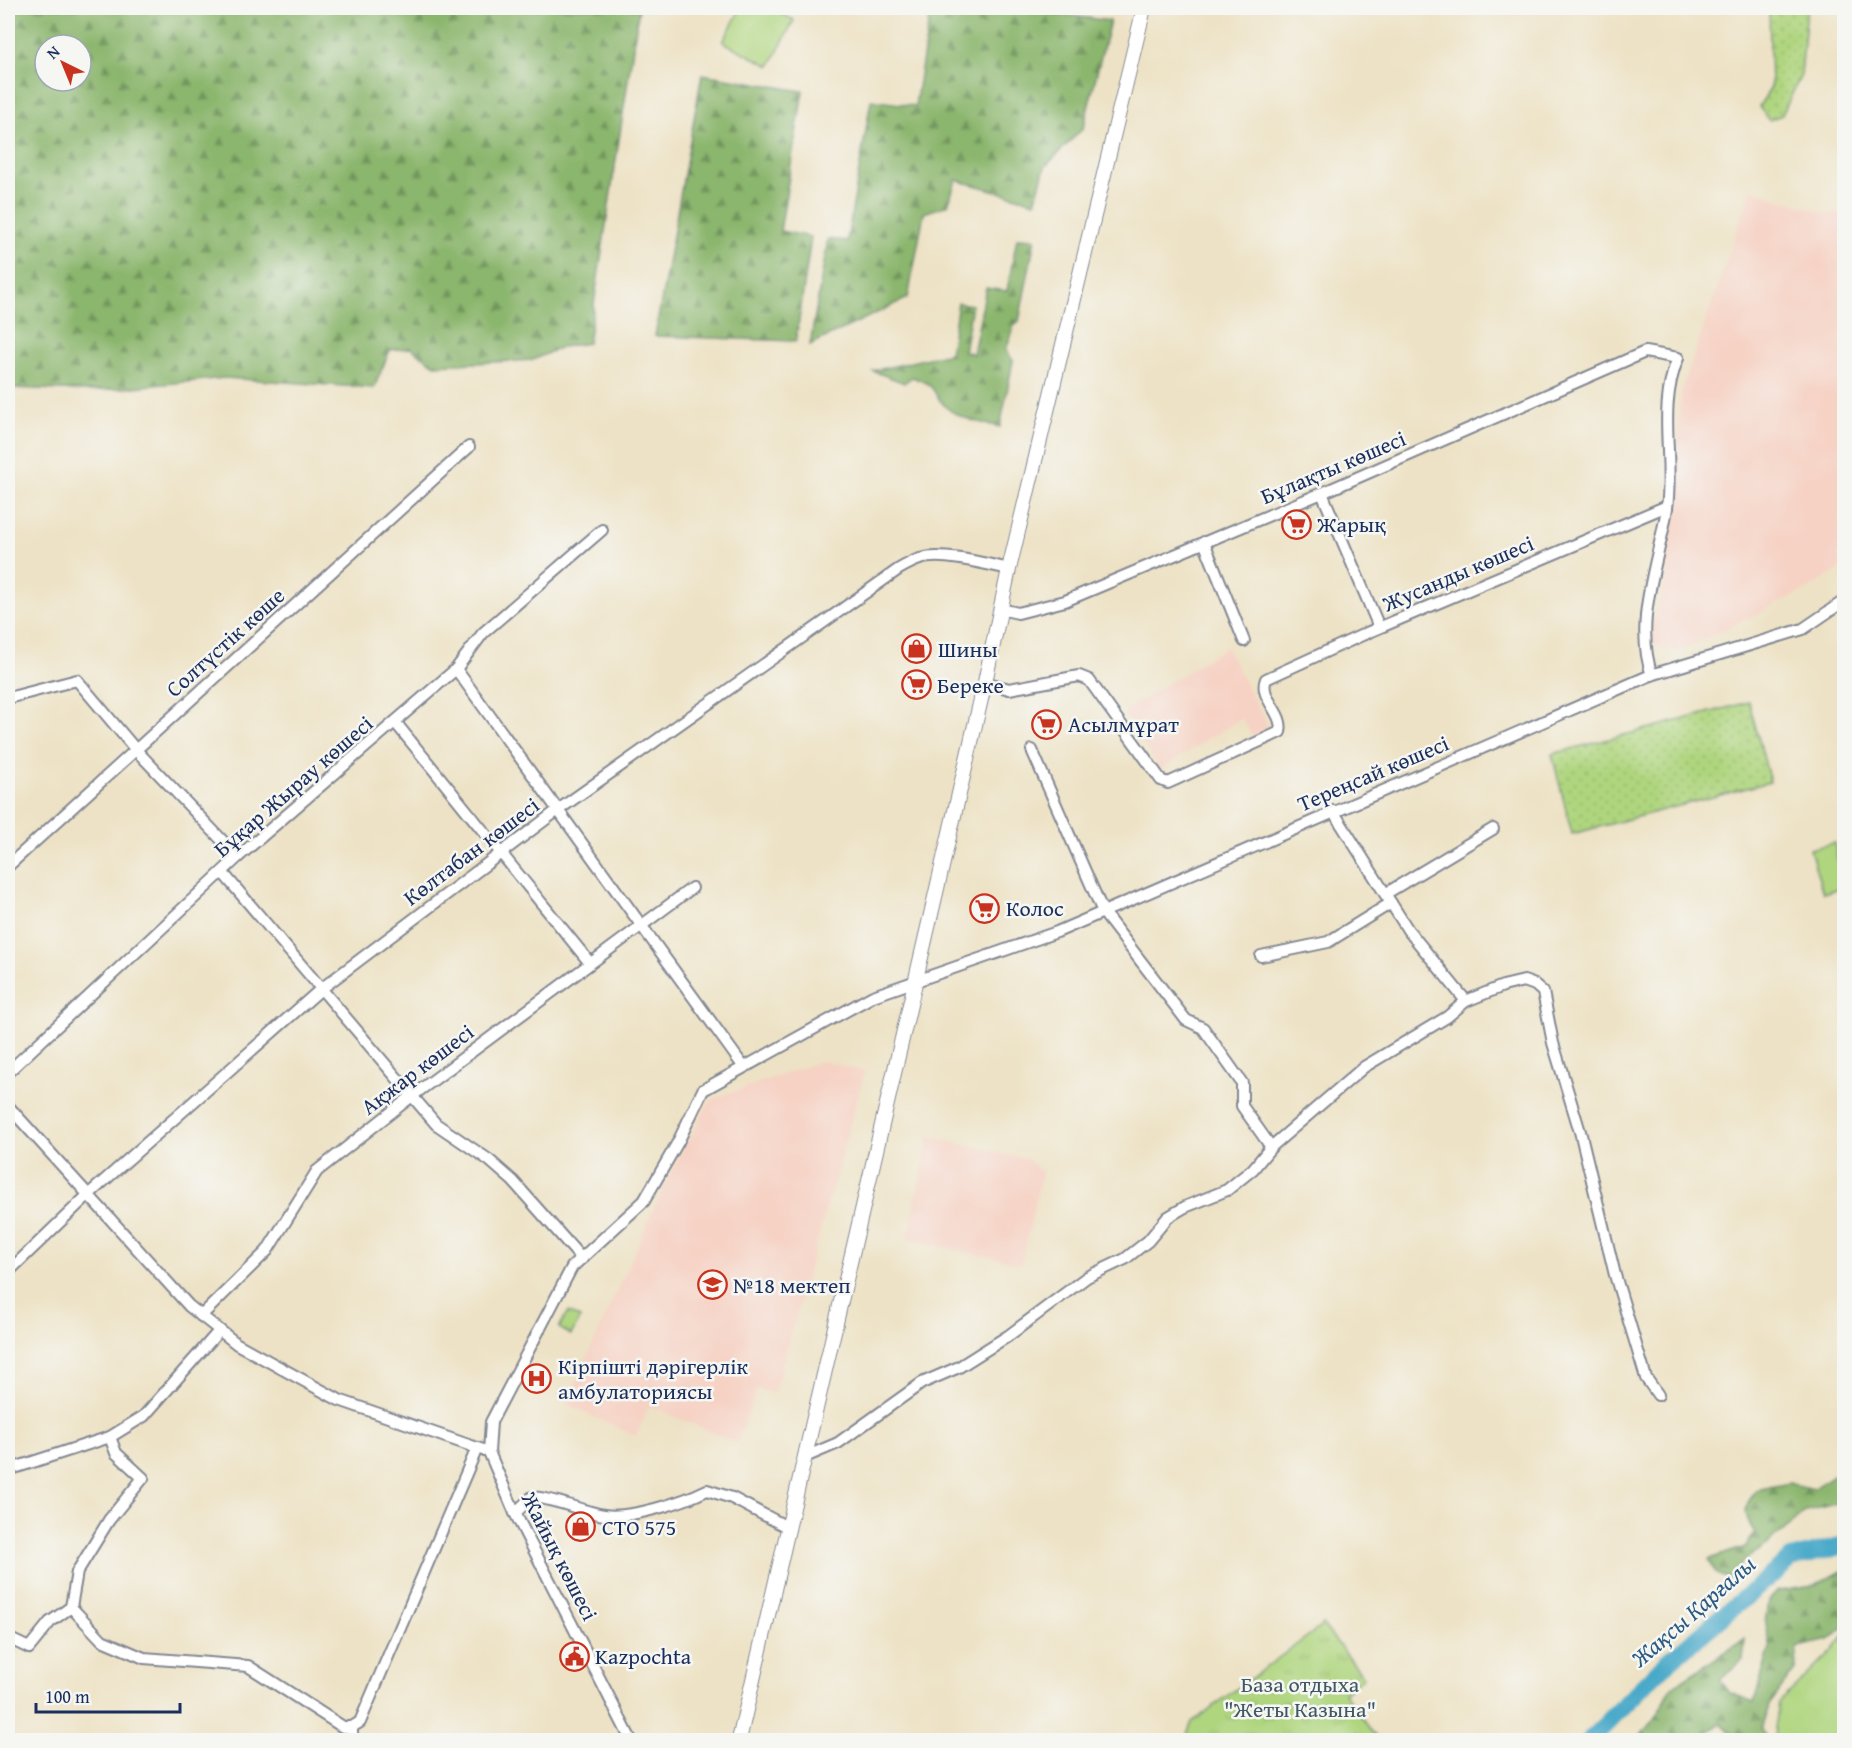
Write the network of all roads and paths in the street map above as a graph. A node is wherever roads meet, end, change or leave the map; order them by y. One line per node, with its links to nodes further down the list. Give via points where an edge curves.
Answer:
1 (1144, 8): 7 (main road)
2 (469, 447): 17 (street, Солтүстік көше)
3 (1322, 493): 4 (street, Бұлақты көшесі, via 1646,352 1678,358 1669,381 1667,401); 6 (street, Бұлақты көшесі); 10 (street)
4 (1667, 506): 10 (street, Жусанды көшесі); 13 (street, via 1648,610 1645,650)
5 (602, 530): 12 (street, Бұқар Жырау көшесі, via 483,633)
6 (1204, 542): 9 (street, Бұлақты көшесі, via 1065,601 1018,614); 11 (street)
7 (1009, 570): 9 (main road); 19 (street, Көлтабан көшесі, via 934,557 921,558 899,569)
8 (1845, 601): 13 (street, Тереңсай көшесі, via 1803,629)
9 (1000, 609): 14 (main road)
10 (1379, 627): 14 (street, Жусанды көшесі, via 1266,679 1265,691 1281,722 1280,732 1168,783 1089,680 1079,676 1009,689)
11 (1244, 641)
12 (456, 669): 16 (street, Бұқар Жырау көшесі); 19 (street)
13 (1652, 675): 20 (street, Тереңсай көшесі)
14 (985, 682): 32 (main road)
15 (8, 698): 17 (street, via 77,680)
16 (395, 722): 22 (street); 23 (street, Бұқар Жырау көшесі)
17 (136, 750): 23 (street); 24 (street, Солтүстік көше)
18 (1032, 750): 28 (street)
19 (558, 810): 22 (street, Көлтабан көшесі); 29 (street)
20 (1333, 811): 27 (street); 28 (street, Тереңсай көшесі)
21 (1493, 829): 27 (street)
22 (501, 854): 31 (street); 33 (street, Көлтабан көшесі)
23 (238, 857): 25 (street, Бұқар Жырау көшесі)
24 (8, 866)
25 (223, 873): 33 (street); 36 (street, Бұқар Жырау көшесі)
26 (692, 888): 29 (street, Ақжар көшесі)
27 (1388, 898): 30 (street, via 1328,942); 34 (street, via 1408,930)
28 (1103, 912): 32 (street, Тереңсай көшесі, via 1057,932); 39 (street, via 1186,1020 1203,1028 1242,1083 1242,1106)
29 (641, 925): 31 (street, Ақжар көшесі); 35 (street)
30 (1261, 956)
31 (590, 963): 37 (street, Ақжар көшесі)
32 (916, 980): 35 (street, Тереңсай көшесі, via 873,996); 49 (main road)
33 (321, 989): 37 (street); 40 (street, Көлтабан көшесі)
34 (1466, 1001): 39 (street, via 1447,1017 1364,1066); 45 (street, via 1524,981 1543,992 1553,1043 1616,1275 1646,1378)
35 (743, 1066): 41 (street, Тереңсай көшесі, via 703,1090 644,1201)
36 (8, 1072)
37 (412, 1096): 41 (street, via 436,1124 513,1181); 43 (street, Ақжар көшесі, via 317,1171 267,1251)
38 (8, 1106): 40 (street)
39 (1271, 1147): 49 (street, via 1253,1169 1227,1190 1168,1217 1148,1241 1125,1259 1087,1277 1008,1336 959,1367 922,1383 838,1443)
40 (88, 1195): 42 (street, Көлтабан көшесі); 43 (street)
41 (582, 1259): 48 (street, Тереңсай көшесі, via 572,1267 491,1422)
42 (8, 1272)
43 (201, 1316): 44 (street)
44 (219, 1331): 46 (street, via 144,1416); 47 (street, via 339,1400)
45 (1658, 1395)
46 (110, 1437): 50 (street); 53 (street, via 116,1454 144,1478 109,1520 77,1572)
47 (477, 1448): 48 (street); 55 (street, via 360,1722)
48 (489, 1452): 51 (street, Жайық көшесі)
49 (805, 1457): 52 (main road)
50 (8, 1470)
51 (515, 1513): 52 (street, via 532,1497 549,1498 606,1515 686,1500 707,1490 732,1498); 57 (street, Жайық көшесі)
52 (789, 1528): 58 (main road)
53 (71, 1607): 54 (street, via 50,1622 29,1648); 55 (street, via 102,1640 144,1658 248,1666 343,1727)
54 (8, 1638)
55 (352, 1727): 56 (street)
56 (352, 1740)
57 (631, 1740)
58 (739, 1740)

